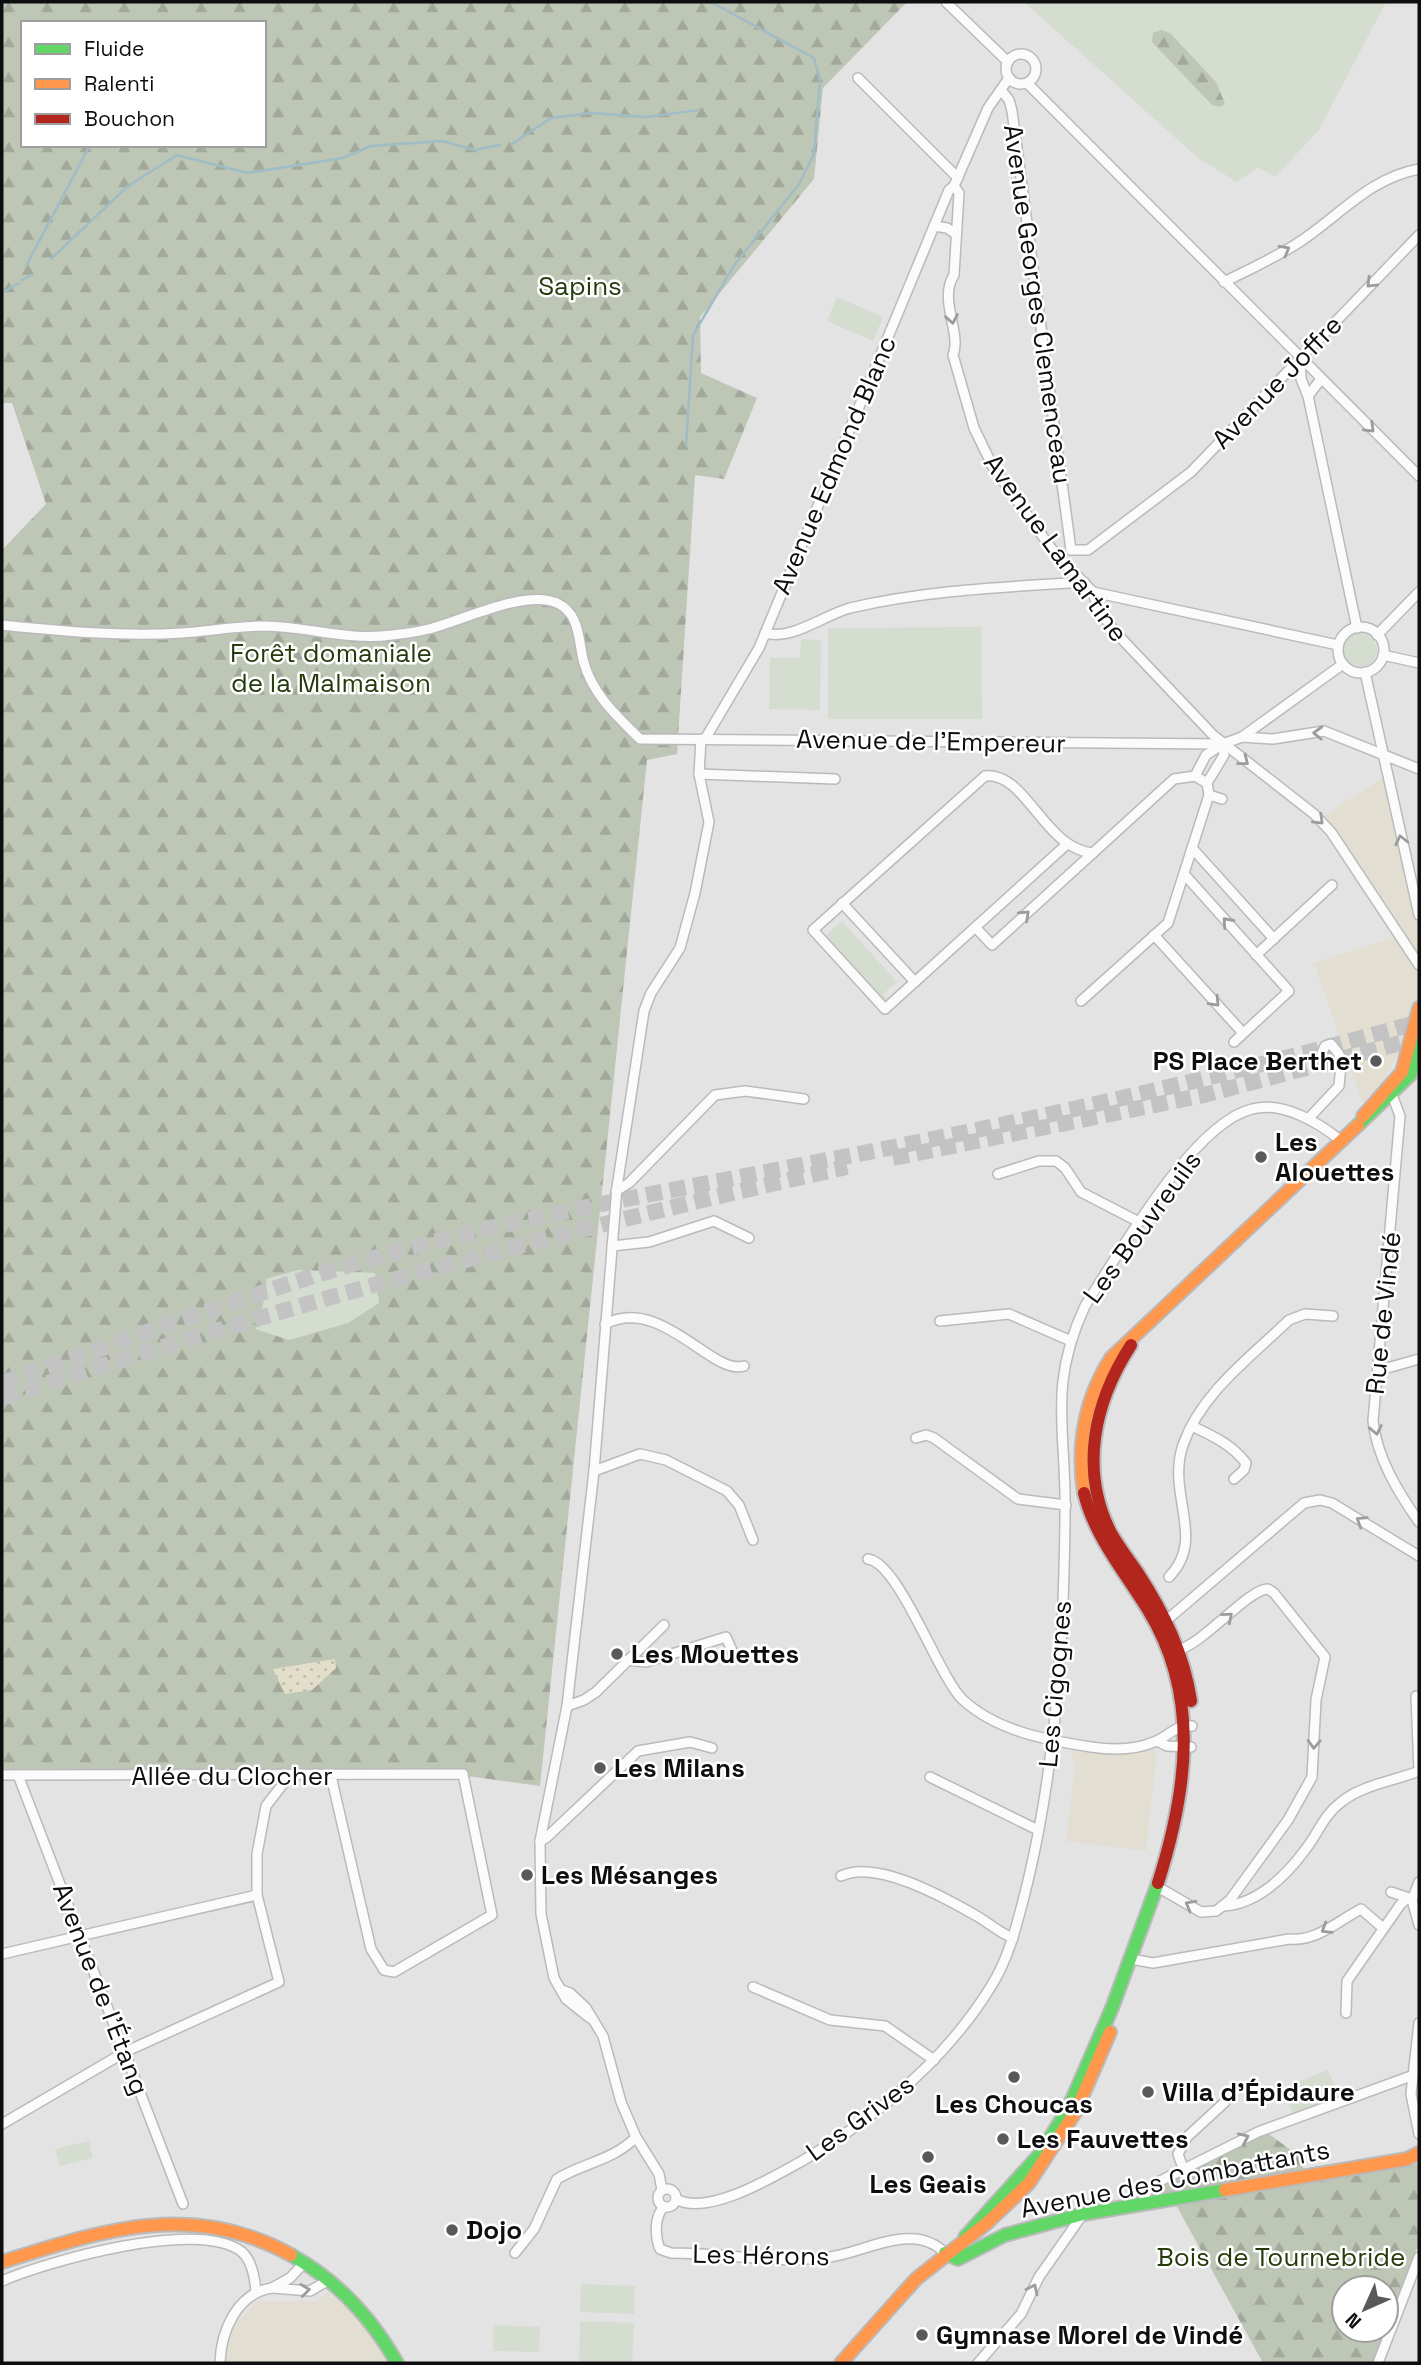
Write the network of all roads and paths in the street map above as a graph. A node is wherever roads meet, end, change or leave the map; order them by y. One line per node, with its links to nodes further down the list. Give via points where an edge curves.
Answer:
1 (946, 2): 2 (street)
2 (1007, 62): 4 (street); 5 (street, via 1023,54 1034,60 1036,73)
3 (858, 78): 8 (street)
4 (1009, 78): 5 (street); 6 (street, Avenue Edmond Blanc)
5 (1027, 83): 12 (street)
6 (1001, 90): 8 (street, Avenue Edmond Blanc, via 988,108); 17 (street, Avenue Georges Clemenceau, via 1012,111)
7 (1419, 169): 12 (street, one-way to 7, via 1300,242 1369,188)
8 (956, 182): 9 (street, Avenue Edmond Blanc); 11 (street, Avenue Lamartine)
9 (934, 226): 11 (street, via 947,228); 24 (street, Avenue Edmond Blanc)
10 (1419, 235): 13 (street, Avenue Joffre, one-way to 13)
11 (956, 237): 18 (street, Avenue Lamartine, one-way to 18, via 950,325 956,348 953,355 974,428 993,467)
12 (1224, 282): 13 (street)
13 (1300, 358): 14 (street); 15 (street); 17 (street, Avenue Joffre, via 1191,472 1088,550)
14 (1321, 380): 15 (street); 16 (street, one-way to 16)
15 (1308, 396): 23 (street)
16 (1419, 475)
17 (1070, 551): 18 (street)
18 (1063, 559): 19 (street, Avenue Lamartine)
19 (1084, 582): 20 (street, Avenue Lamartine); 24 (street, via 889,599 834,613 784,635)
20 (1093, 592): 26 (street); 33 (street, Avenue Lamartine, via 1098,610 1118,635)
21 (1419, 592): 25 (street)
22 (2, 625): 32 (street, Avenue de l'Empereur, via 74,634 279,626 338,636 390,636 520,602 547,600 570,613 593,686 640,739)
23 (1357, 628): 25 (street, via 1368,628); 26 (street, via 1347,632)
24 (765, 633): 32 (street, Avenue Edmond Blanc)
25 (1377, 635): 27 (street)
26 (1338, 645): 29 (street)
27 (1383, 655): 28 (street); 30 (street)
28 (1419, 663)
29 (1343, 664): 30 (street); 31 (street)
30 (1365, 672): 34 (street)
31 (1242, 737): 33 (street); 34 (street, one-way to 31, via 1324,731 1273,739)
32 (703, 739): 33 (street, Avenue de l'Empereur); 36 (street)
33 (1223, 744): 37 (street, via 1206,755); 39 (street, via 1224,755); 53 (street, Avenue Lamartine, one-way to 53, via 1331,832)
34 (1382, 753): 35 (street); 48 (street, one-way to 34)
35 (1419, 769)
36 (699, 774): 38 (street); 67 (street, via 709,822 680,948 650,993 644,1011)
37 (1195, 776): 39 (street); 44 (street, via 1174,779)
38 (835, 779)
39 (1207, 783): 40 (street)
40 (1209, 795): 41 (street); 43 (street)
41 (1222, 799)
42 (1066, 845): 44 (street); 47 (street, via 1010,783 994,776 976,781); 49 (street)
43 (1192, 848): 45 (street); 51 (street)
44 (1093, 853): 49 (street, one-way to 44, via 992,945)
45 (1184, 874): 50 (street, via 1168,923); 52 (street, one-way to 45)
46 (1332, 885): 51 (street)
47 (842, 903): 54 (street); 54 (street, via 813,930 885,1009)
48 (1419, 915)
49 (976, 928): 54 (street)
50 (1154, 935): 55 (street); 57 (street, one-way to 57)
51 (1274, 939): 52 (street)
52 (1256, 955): 57 (street, via 1289,991)
53 (1419, 965)
54 (915, 982)
55 (1081, 1001)
56 (1419, 1008): 61 (street)
57 (1244, 1033): 59 (street)
58 (1419, 1036): 61 (street)
59 (1234, 1042)
60 (1322, 1053): 64 (street, via 1331,1044 1339,1054 1339,1086)
61 (1410, 1075): 62 (street)
62 (1390, 1092): 65 (street); 77 (street, Rue de Vindé, via 1400,1116)
63 (804, 1099): 67 (street, via 745,1091 715,1095)
64 (1309, 1118): 65 (street, Les Bouvreuils); 68 (street, Les Bouvreuils, via 1255,1108 1228,1121 1214,1130 1168,1182)
65 (1340, 1140): 89 (street, via 1136,1335 1114,1371 1096,1417 1093,1470 1109,1527)
66 (998, 1174): 68 (street, via 1039,1161 1056,1161 1081,1192)
67 (617, 1191): 70 (street)
68 (1139, 1222): 74 (street, Les Bouvreuils, via 1085,1306)
69 (749, 1238): 70 (street, via 713,1221 649,1242)
70 (612, 1246): 73 (street)
71 (1333, 1315): 79 (street, via 1305,1314 1289,1320 1216,1391)
72 (940, 1321): 74 (street, via 1009,1314)
73 (605, 1324): 76 (street, via 652,1320 715,1357); 81 (street)
74 (1071, 1341): 78 (street, Les Bouvreuils, via 1062,1376)
75 (1419, 1359): 77 (street)
76 (744, 1366)
77 (1380, 1370): 84 (street, Rue de Vindé, one-way to 84, via 1373,1409 1375,1432 1394,1483)
78 (1059, 1425): 83 (street, Les Cigognes)
79 (1192, 1426): 82 (street, via 1230,1445 1246,1463); 88 (street, via 1178,1467 1186,1554)
80 (916, 1438): 83 (street, via 934,1438 1018,1499)
81 (594, 1471): 85 (street, via 640,1454 666,1460 727,1490 739,1505); 95 (street)
82 (1234, 1479)
83 (1066, 1505): 97 (street, Les Cigognes, via 1058,1698)
84 (1419, 1522)
85 (753, 1540)
86 (1419, 1556): 89 (street, one-way to 89, via 1332,1503 1311,1501)
87 (868, 1559): 97 (street, via 880,1563 893,1582 950,1684 964,1700 1004,1726)
88 (1169, 1577)
89 (1164, 1623): 91 (street)
90 (664, 1625): 93 (street)
91 (1175, 1651): 96 (street, via 1187,1674); 114 (street, one-way to 114, via 1194,1645 1254,1595 1268,1589 1325,1657 1316,1700 1312,1777 1288,1820)
92 (734, 1655): 93 (street, via 726,1637 646,1662)
93 (627, 1660): 95 (street, via 590,1696)
94 (1416, 1696): 114 (street, via 1419,1771 1342,1801 1276,1881 1257,1897)
95 (567, 1706): 107 (street)
96 (1189, 1726): 98 (street, via 1165,1733); 99 (street)
97 (1052, 1738): 98 (street, via 1113,1749); 106 (street, Les Cigognes)
98 (1157, 1741): 99 (street)
99 (1188, 1746): 110 (street, via 1179,1828)
100 (712, 1748): 107 (street, via 690,1742 638,1751)
101 (2, 1775): 102 (street, Allée du Clocher)
102 (18, 1775): 103 (street, Allée du Clocher); 117 (street, Avenue de l'Étang)
103 (289, 1776): 104 (street, Allée du Clocher); 112 (street, via 266,1806 257,1854)
104 (331, 1776): 104 (street, Allée du Clocher, via 463,1774 492,1915 394,1972 384,1970 371,1950)
105 (930, 1777): 106 (street)
106 (1038, 1830): 118 (street, Les Cigognes)
107 (540, 1841): 131 (street, via 541,1914 554,1978 603,2036 615,2085)
108 (841, 1876): 118 (street, via 868,1871 896,1878)
109 (1419, 1882): 113 (street)
110 (1159, 1890): 114 (street, one-way to 110, via 1209,1914); 120 (street)
111 (1391, 1892): 113 (street)
112 (257, 1895): 117 (street); 125 (street, via 279,1982)
113 (1411, 1899): 115 (street); 116 (street, via 1403,1901)
114 (1224, 1906)
115 (1419, 1925)
116 (1383, 1928): 120 (street, one-way to 120, via 1361,1909 1301,1940 1153,1962); 123 (street, via 1347,1981)
117 (81, 1936): 119 (street); 125 (street, Avenue de l'Étang)
118 (1013, 1938): 121 (street, Les Cigognes)
119 (2, 1954)
120 (1134, 1960): 141 (street, via 1094,2077 1054,2151 987,2223)
121 (1001, 1968): 126 (street, Les Grives, via 956,2036)
122 (753, 1987): 126 (street, via 830,2020 885,2026)
123 (1346, 2013)
124 (1419, 2023): 127 (street)
125 (125, 2052): 129 (street); 136 (street, Avenue de l'Étang)
126 (934, 2060): 135 (street, Les Grives, via 888,2104 782,2172 706,2204 689,2205)
127 (1411, 2076): 130 (street); 133 (street, one-way to 127, via 1258,2132)
128 (1225, 2102): 133 (street, via 1187,2137 1178,2154)
129 (2, 2124)
130 (1419, 2134)
131 (636, 2137): 134 (street, via 659,2174); 140 (street, via 607,2158 557,2179 534,2229)
132 (1419, 2153): 137 (street, Avenue des Combattants, via 1407,2159)
133 (1183, 2168): 137 (street, via 1150,2186)
134 (662, 2190): 135 (street, via 672,2190); 138 (street, via 658,2199)
135 (676, 2199): 138 (street)
136 (183, 2204)
137 (1144, 2204): 139 (street, Avenue des Combattants)
138 (664, 2207): 141 (street, Les Hérons, via 657,2215 657,2241 660,2249 671,2253 820,2259 919,2238)
139 (1083, 2214): 141 (street, Avenue des Combattants, via 1004,2235 958,2259); 152 (street, one-way to 139, via 1021,2314 1039,2277)
140 (515, 2253)
141 (945, 2253): 151 (street)
142 (1419, 2257): 153 (street)
143 (2, 2262): 144 (street, via 142,2226 179,2222 246,2235)
144 (304, 2262): 145 (street); 147 (street, via 290,2278)
145 (329, 2280): 147 (street, one-way to 145, via 310,2291); 150 (street, via 372,2320)
146 (2, 2281): 148 (street, via 137,2243 180,2239 240,2250 250,2263)
147 (272, 2288): 148 (street)
148 (256, 2292): 149 (street, via 229,2322)
149 (220, 2363)
150 (397, 2363)
151 (841, 2363)
152 (978, 2363)
153 (1378, 2363)

